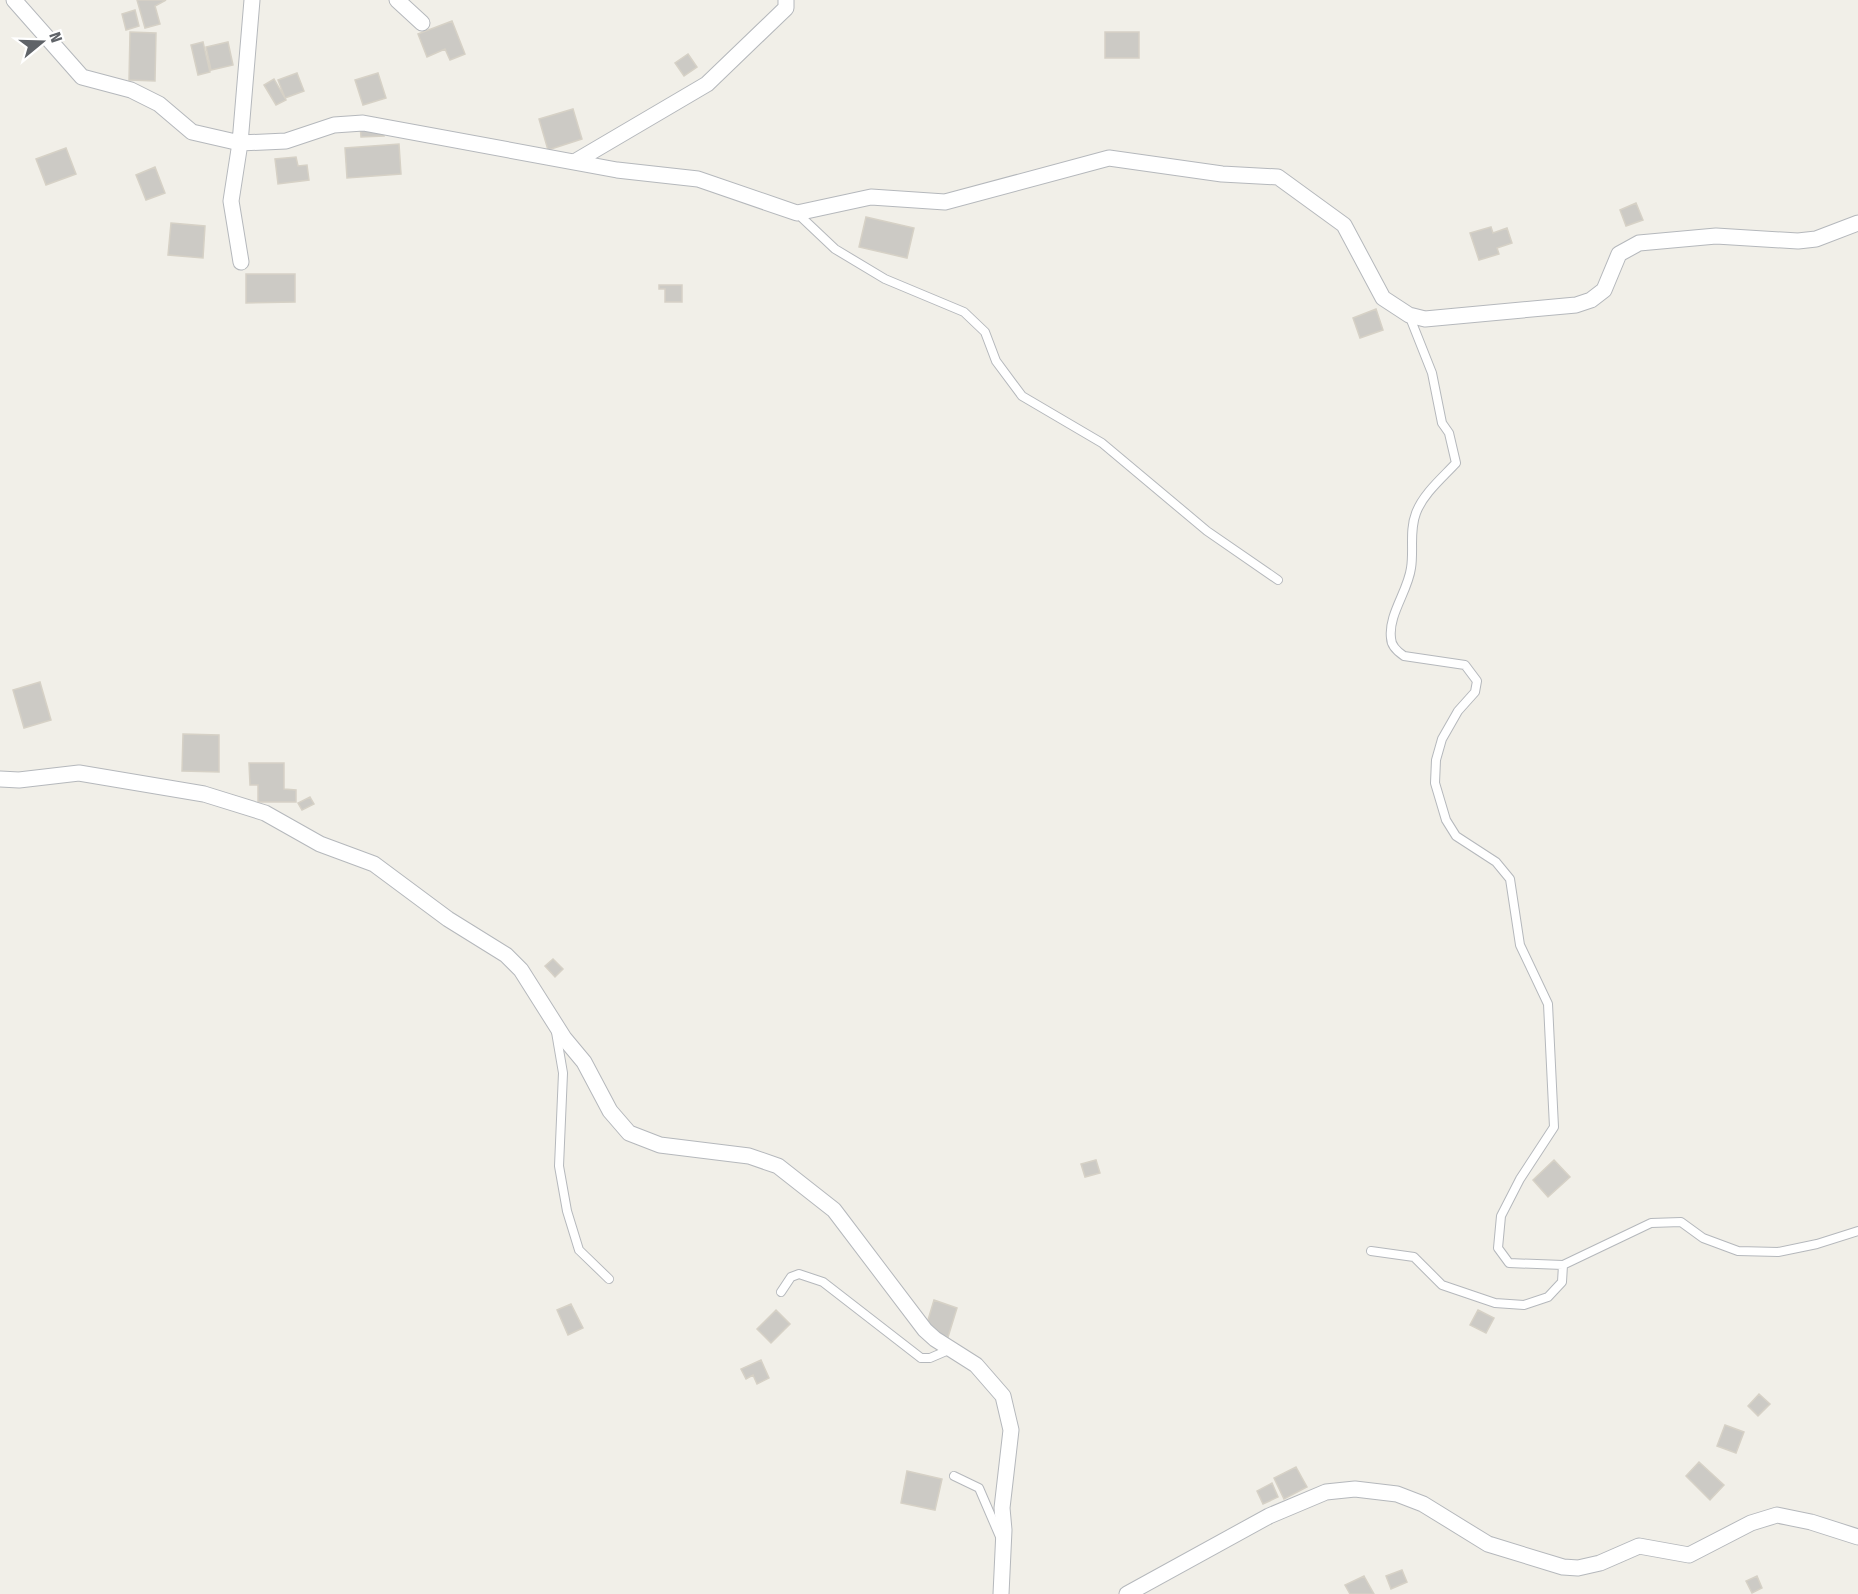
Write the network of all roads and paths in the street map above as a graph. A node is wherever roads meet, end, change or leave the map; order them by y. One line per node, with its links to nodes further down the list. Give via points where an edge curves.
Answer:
1 (14, 0): 6 (street, via 82,77 131,90 159,104 192,132)
2 (252, 0): 6 (street)
3 (397, 0): 5 (street)
4 (786, 0): 7 (street, via 786,8 707,84)
5 (422, 23)
6 (240, 142): 7 (street, via 286,141 334,124 363,123); 10 (street, via 231,201)
7 (576, 161): 8 (street, via 698,179)
8 (797, 213): 11 (street, via 871,197 945,202 1109,158 1222,174 1278,177 1344,225 1383,298); 12 (lane, via 836,249 885,279 964,312 985,332 996,361 1022,396 1102,443 1207,531)
9 (1858, 223): 11 (street, via 1798,242 1716,236 1639,243 1619,254 1604,290 1592,300 1576,305 1425,319)
10 (241, 262)
11 (1409, 315): 17 (lane, via 1432,373 1442,423 1449,433 1456,463 1416,513 1411,533 1412,567 1390,639 1404,656 1465,665 1477,681 1474,692 1442,739 1435,783 1446,820 1456,836 1496,862 1510,879 1520,945 1548,1004 1554,1126 1501,1216 1498,1248 1509,1263)
12 (1278, 580)
13 (0, 779): 14 (street, via 79,773 204,794 265,813 321,844 374,864 448,919 506,955 521,970)
14 (554, 1022): 18 (lane, via 563,1073 560,1166 567,1211 579,1250); 20 (street, via 584,1062 610,1111 629,1133 660,1145 749,1156 778,1166 834,1210 925,1330)
15 (1858, 1231): 17 (lane, via 1778,1252 1738,1251 1703,1238 1681,1222 1651,1223)
16 (1371, 1251): 17 (lane, via 1414,1257 1442,1285 1495,1303 1524,1305 1548,1297 1562,1282)
17 (1563, 1265)
18 (609, 1279)
19 (781, 1292): 20 (lane, via 791,1277 799,1274 823,1282 921,1358)
20 (951, 1349): 23 (street, via 976,1365 1003,1396 1011,1430 1002,1508)
21 (954, 1476): 23 (lane, via 979,1488 996,1533)
22 (1858, 1537): 25 (street, via 1777,1515 1751,1523 1689,1555 1639,1546 1600,1563 1563,1568 1488,1544 1397,1494 1355,1489 1326,1492 1269,1516)
23 (1004, 1543): 24 (street)
24 (1001, 1594)
25 (1127, 1594)

